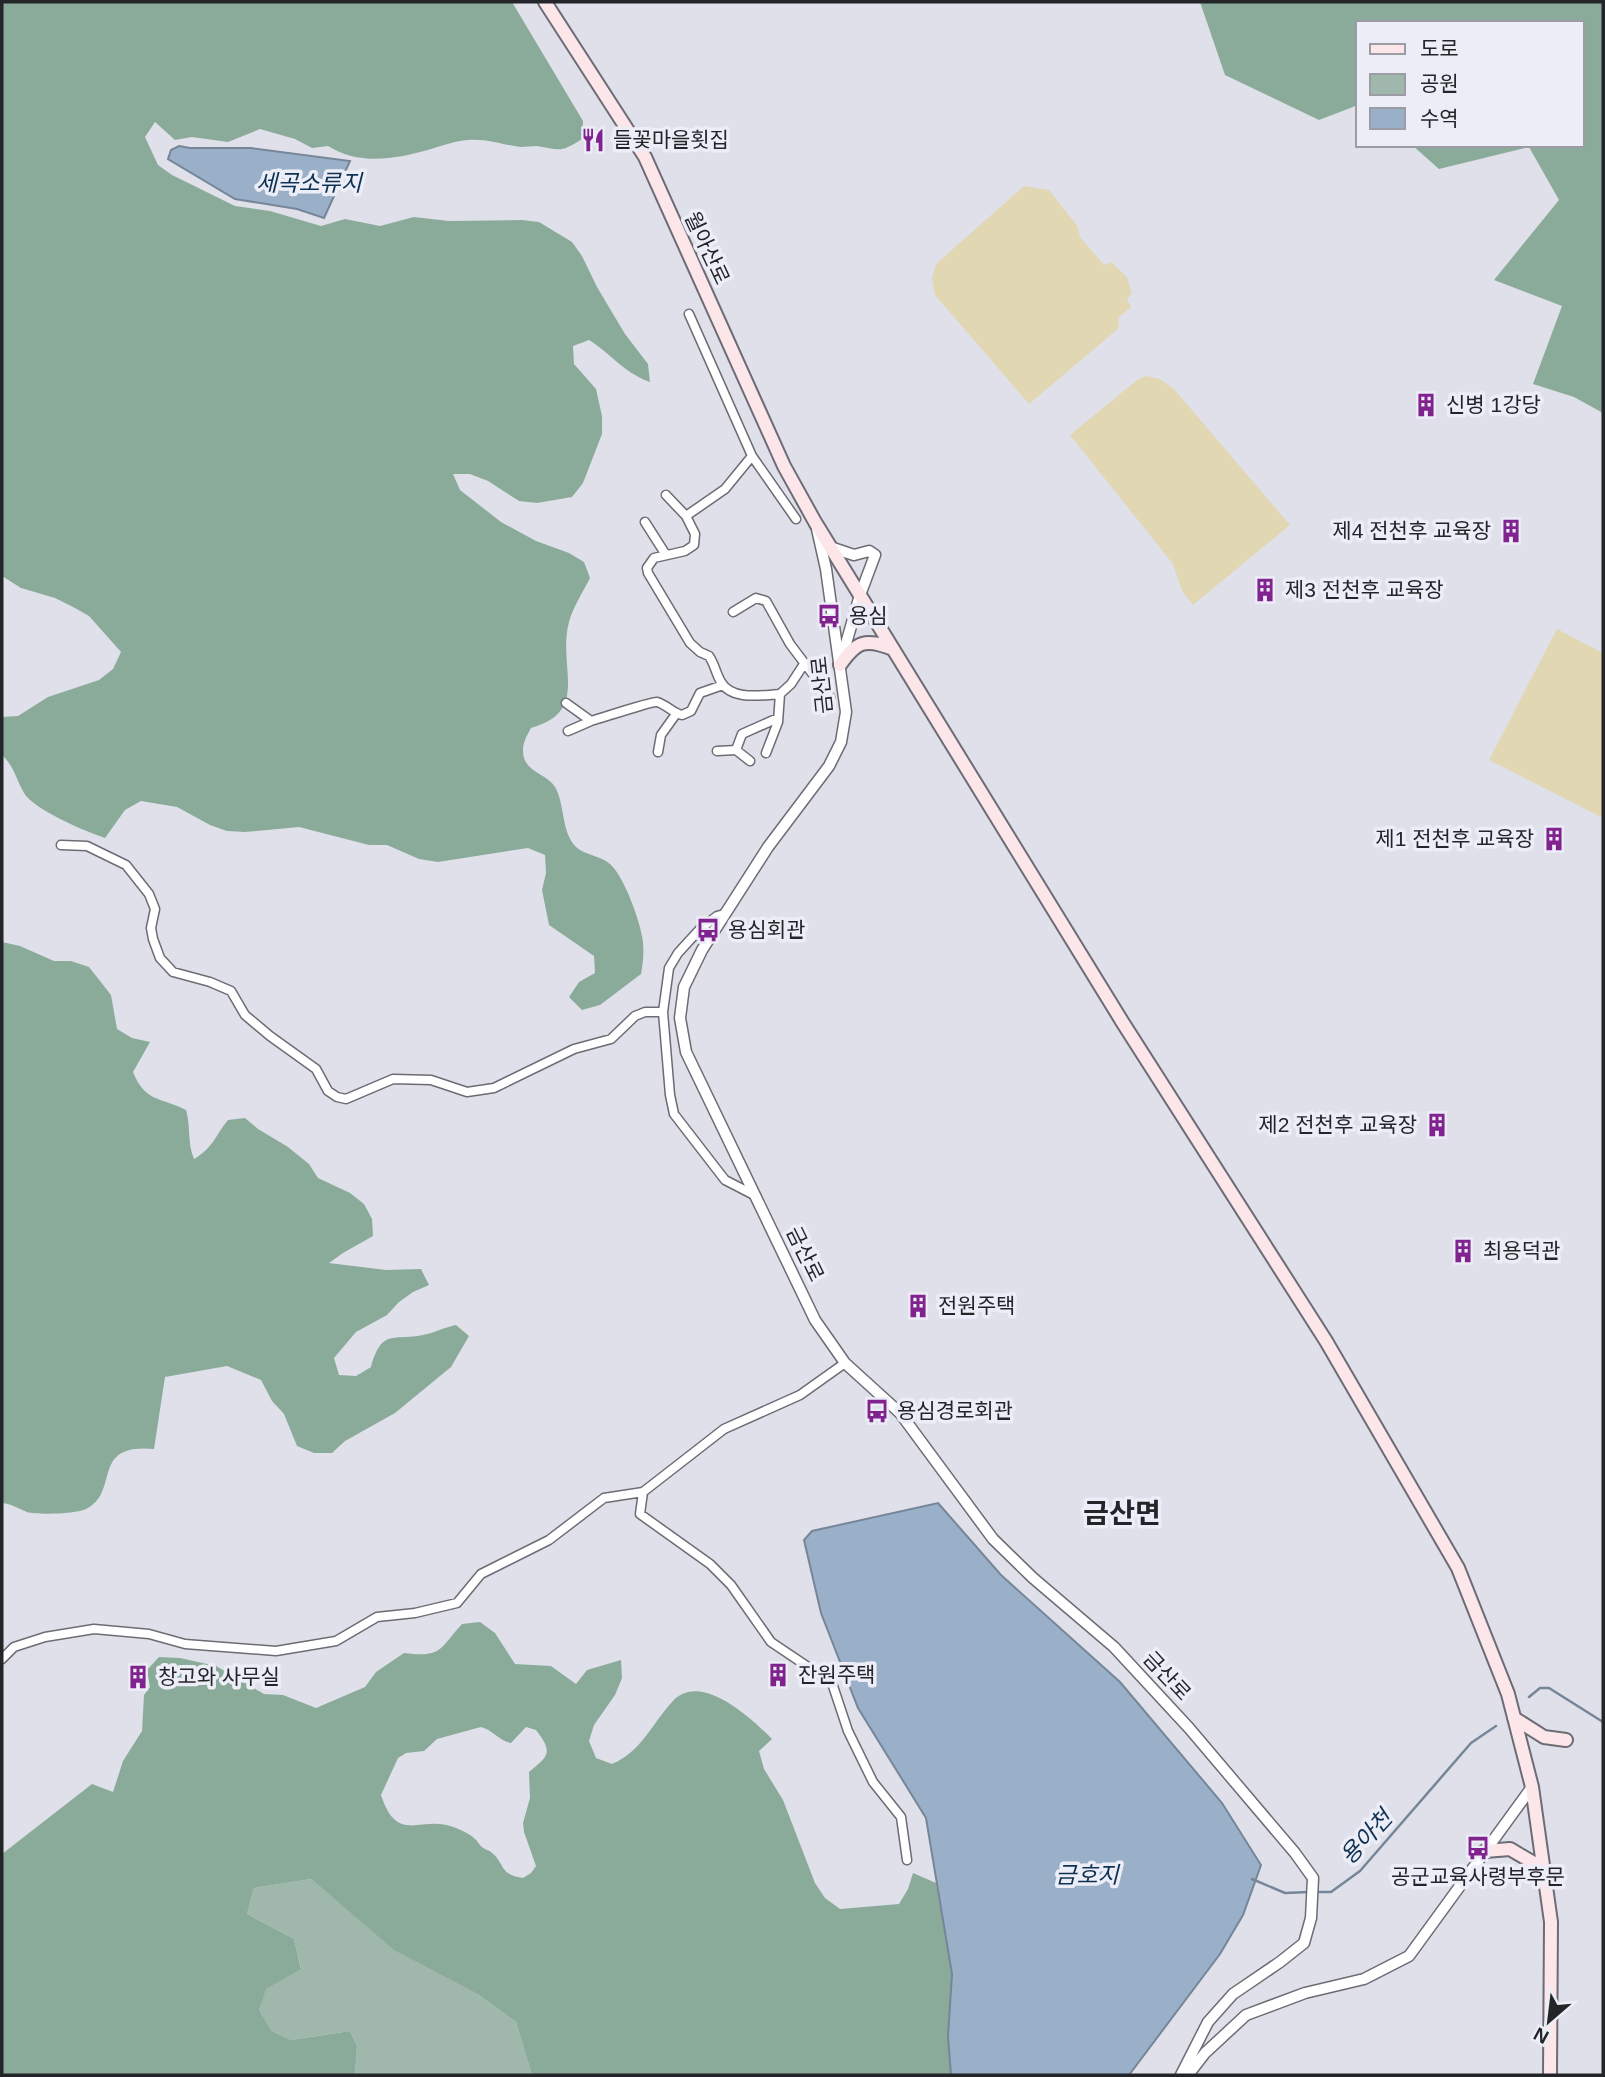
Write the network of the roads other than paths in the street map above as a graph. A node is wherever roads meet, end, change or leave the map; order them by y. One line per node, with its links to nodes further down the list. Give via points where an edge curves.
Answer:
1 (545, 2): 8 (main road, 월아산로, via 645,158 784,466)
2 (689, 314): 3 (street)
3 (752, 456): 5 (street, via 725,489); 6 (street)
4 (666, 495): 5 (street)
5 (686, 516): 10 (street, via 695,534 694,545)
6 (796, 519)
7 (645, 522): 10 (street)
8 (815, 522): 9 (main road, 월아산로); 15 (street, 금산로)
9 (830, 547): 11 (main road, 월아산로); 11 (street, via 853,555 869,551 875,555)
10 (666, 555): 16 (street, via 649,563 648,573 690,643 712,661)
11 (860, 595): 13 (main road, 월아산로); 15 (street)
12 (733, 612): 14 (street, via 756,598 766,601)
13 (893, 649): 15 (main road, via 865,642); 36 (main road, 월아산로, via 1326,1341 1458,1568)
14 (804, 664): 17 (street); 18 (street)
15 (840, 665): 30 (street, 금산로, via 846,712 842,742)
16 (723, 685): 17 (street, via 739,695); 20 (street, via 700,693 687,714)
17 (780, 694): 21 (street)
18 (830, 697)
19 (566, 703): 22 (street)
20 (676, 714): 22 (street, via 649,702); 26 (street, via 661,735)
21 (778, 718): 24 (street, via 742,734); 27 (street)
22 (591, 721): 23 (street)
23 (568, 731)
24 (736, 750): 25 (street); 28 (street)
25 (717, 751)
26 (658, 752)
27 (766, 752)
28 (750, 761)
29 (61, 845): 31 (street, via 87,846 126,865 155,909 150,928 160,958 173,972 231,991 245,1015 316,1069 328,1091 337,1097 346,1099 393,1079 431,1080 467,1092 494,1088 574,1049 611,1039 635,1016)
30 (724, 914): 31 (street, via 700,929 678,953 669,968); 32 (street, 금산로, via 684,987 680,1018 687,1052)
31 (663, 1012): 32 (street, via 674,1114 724,1180)
32 (756, 1196): 33 (street, 금산로, via 815,1320)
33 (845, 1363): 34 (street, via 800,1395 724,1429); 42 (street, 금산로, via 900,1413 993,1539 1114,1647 1189,1728 1313,1878 1311,1918 1304,1943 1233,1994 1208,2022)
34 (643, 1492): 35 (street, via 604,1497 549,1540 481,1574 457,1603 377,1617 337,1641 276,1651 185,1644 149,1634 94,1629 45,1637 15,1647); 40 (street, via 639,1514 710,1564 731,1585 771,1642 832,1683 848,1731 873,1782 901,1817)
35 (2, 1659)
36 (1514, 1718): 37 (main road, via 1544,1737); 38 (main road, 월아산로)
37 (1566, 1740)
38 (1532, 1787): 39 (street); 41 (main road, 월아산로)
39 (1485, 1851): 41 (main road, via 1510,1849); 43 (street, via 1409,1956 1364,1979 1305,1993 1246,2015)
40 (907, 1860)
41 (1544, 1869): 44 (main road, 월아산로, via 1551,1922)
42 (1181, 2075)
43 (1188, 2075)
44 (1550, 2075)

